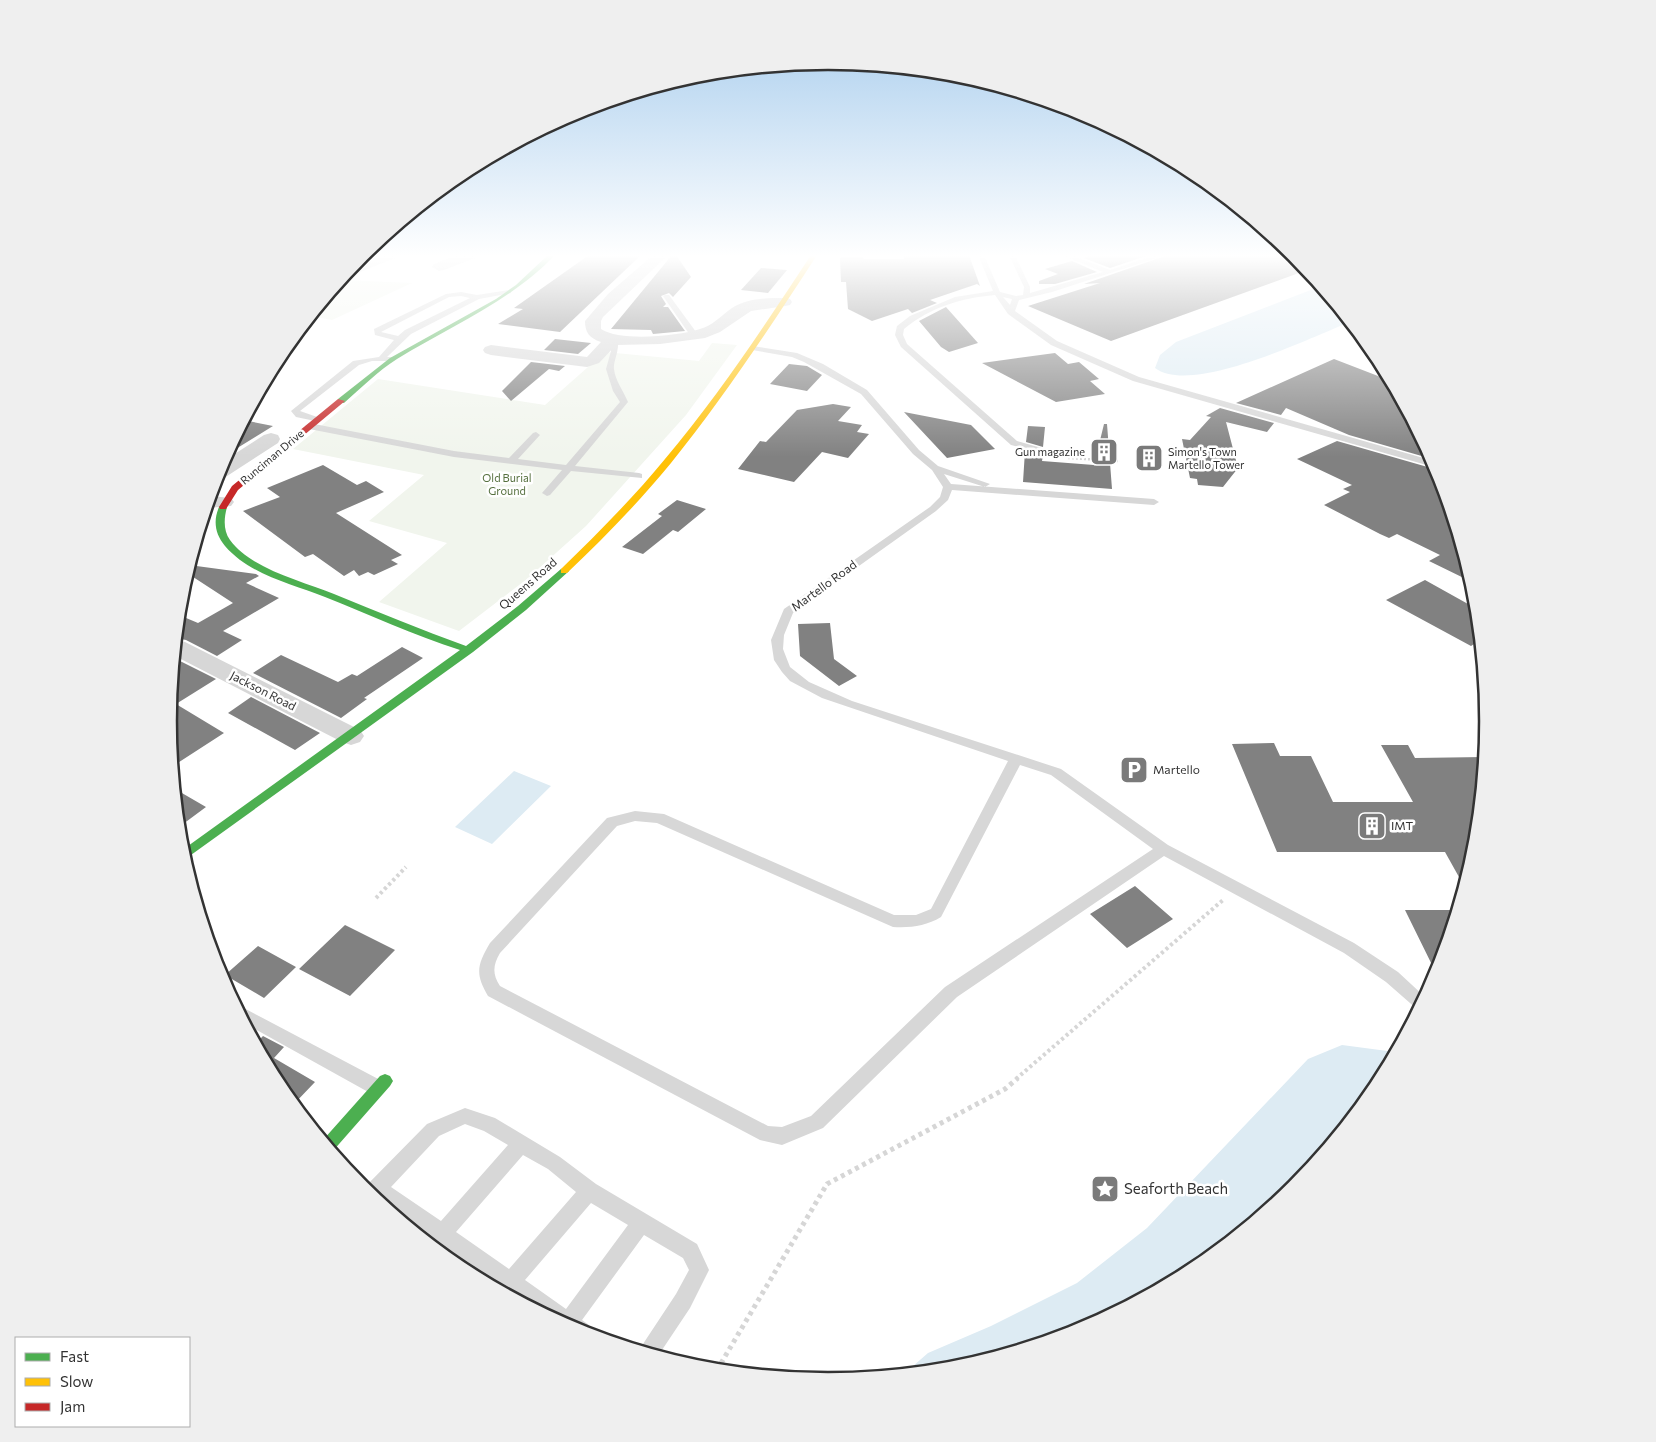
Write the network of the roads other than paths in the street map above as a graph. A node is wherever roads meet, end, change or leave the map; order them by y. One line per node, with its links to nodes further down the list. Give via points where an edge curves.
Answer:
1 (395, 322): 11 (lane, via 378,333)
2 (430, 322): 11 (lane)
3 (454, 322): 15 (main road, Runciman Drive)
4 (593, 322): 12 (street, via 592,330 596,334)
5 (685, 322): 10 (lane)
6 (724, 322): 10 (street)
7 (772, 322): 13 (main road, Queens Road)
8 (907, 322): 19 (lane, via 900,328 899,335 904,345 1014,443)
9 (1025, 322): 21 (lane, via 1054,343 1136,379)
10 (695, 336): 12 (street, via 628,342)
11 (399, 339): 15 (lane)
12 (612, 340): 14 (street, via 596,358 587,362); 23 (lane, via 615,351 610,369 624,402)
13 (755, 348): 24 (lane, via 807,360 864,392 916,452); 32 (main road, Queens Road, via 682,445 600,537)
14 (491, 350)
15 (387, 359): 16 (main road, Runciman Drive); 16 (lane, via 356,363 295,411)
16 (313, 423): 20 (lane, via 454,454); 29 (main road, Runciman Drive)
17 (536, 434): 20 (lane)
18 (271, 439): 22 (street)
19 (1054, 453)
20 (511, 461): 23 (lane)
21 (1425, 462)
22 (230, 466)
23 (568, 467): 25 (lane); 28 (lane)
24 (935, 468): 26 (lane); 27 (lane)
25 (639, 476)
26 (948, 486): 27 (lane); 34 (lane, Martello Road, via 946,498 933,509 788,611 776,649 792,676 816,692)
27 (1005, 491): 30 (lane)
28 (547, 493)
29 (216, 502): 32 (main road, Runciman Drive, via 222,536 243,557 304,585)
30 (1154, 502)
31 (181, 650): 33 (street, Jackson Road)
32 (469, 650): 33 (main road, Queens Road)
33 (351, 736): 36 (main road, Queens Road)
34 (1016, 759): 35 (lane, Martello Road, via 1056,772); 35 (lane, via 936,913 927,918 914,922 893,921 660,818 642,815 623,817 612,822 496,948 486,963 486,980 494,992 766,1134 782,1136 818,1122 951,992)
35 (1163, 849): 37 (lane, Martello Road, via 1349,948)
36 (191, 851)
37 (1416, 999)
38 (248, 1017): 39 (lane)
39 (382, 1085): 40 (main road)
40 (332, 1141)
41 (521, 1144): 42 (lane, via 489,1124 465,1116 433,1130); 43 (lane); 46 (lane)
42 (376, 1189)
43 (589, 1191): 45 (lane); 47 (lane)
44 (388, 1200): 46 (lane)
45 (641, 1223): 49 (lane); 50 (lane, via 690,1251 699,1270 683,1301)
46 (442, 1234): 47 (lane)
47 (511, 1282): 48 (lane)
48 (548, 1308)
49 (579, 1322)
50 (651, 1347)

